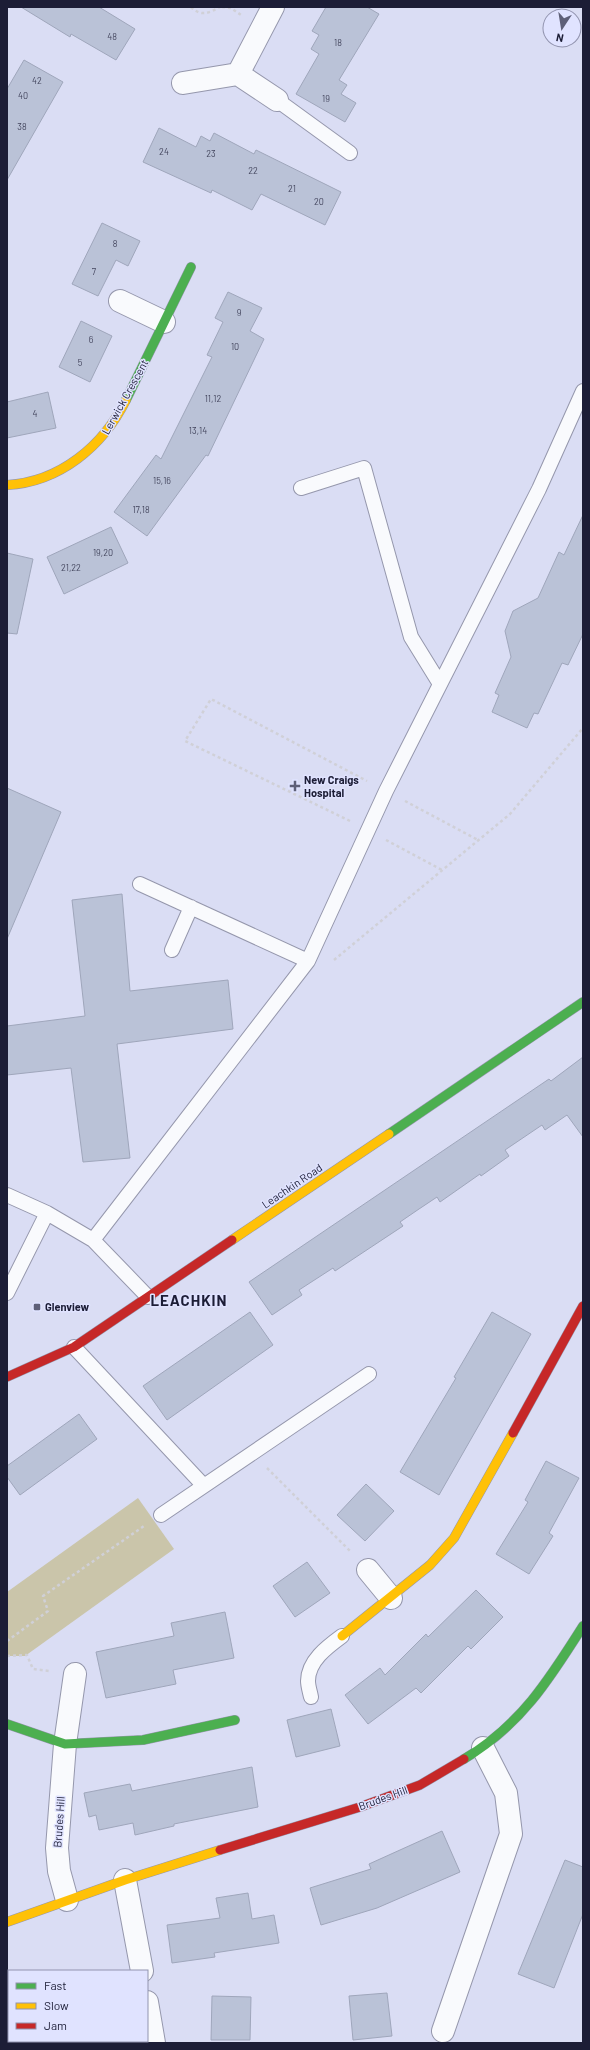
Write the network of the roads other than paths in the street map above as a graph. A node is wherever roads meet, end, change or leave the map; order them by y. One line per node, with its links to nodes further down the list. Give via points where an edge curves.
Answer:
1 (273, 7): 2 (street)
2 (238, 74): 3 (street); 4 (street)
3 (183, 83)
4 (277, 100): 5 (lane)
5 (350, 153)
6 (191, 267): 8 (street, Lerwick Crescent)
7 (120, 301): 8 (street)
8 (164, 322): 10 (street, Lerwick Crescent, via 127,398 105,435 83,456 50,476)
9 (583, 391): 12 (lane, via 539,489)
10 (7, 486)
11 (301, 488): 12 (lane, via 364,468 411,637)
12 (440, 684): 16 (lane, via 386,791)
13 (140, 884): 14 (lane)
14 (191, 908): 15 (lane); 16 (lane)
15 (172, 950)
16 (308, 961): 20 (lane)
17 (583, 1002): 22 (street, Leachkin Road)
18 (7, 1195): 19 (lane)
19 (47, 1213): 20 (lane); 21 (lane)
20 (94, 1240): 22 (lane)
21 (7, 1293)
22 (148, 1297): 24 (street, Leachkin Road)
23 (583, 1306): 30 (street, via 454,1538 430,1565)
24 (74, 1348): 26 (street, Leachkin Road); 27 (lane)
25 (369, 1374): 27 (lane)
26 (7, 1377)
27 (204, 1486): 28 (lane)
28 (161, 1515)
29 (368, 1570): 30 (street)
30 (391, 1598): 32 (street)
31 (583, 1626): 38 (street, Brudes Hill, via 548,1682 513,1722)
32 (342, 1636): 34 (lane, via 312,1664 308,1681)
33 (75, 1674): 37 (street, Brudes Hill)
34 (312, 1697)
35 (235, 1720): 37 (street, via 143,1740)
36 (7, 1724): 37 (street)
37 (65, 1744): 40 (street, Brudes Hill, via 57,1848 59,1871)
38 (483, 1748): 39 (street, Brudes Hill, via 420,1785 360,1807); 44 (street, via 506,1794 511,1834)
39 (125, 1880): 40 (street, Brudes Hill); 42 (street)
40 (67, 1900): 41 (street, Brudes Hill)
41 (7, 1922)
42 (142, 1970)
43 (148, 2008): 45 (street)
44 (443, 2031)
45 (154, 2043)

